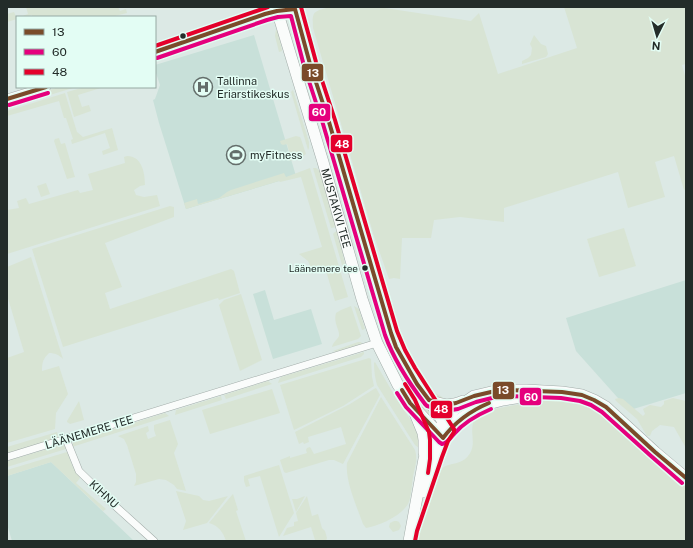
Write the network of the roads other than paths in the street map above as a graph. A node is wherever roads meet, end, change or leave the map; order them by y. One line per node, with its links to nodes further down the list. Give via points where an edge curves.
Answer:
1 (295, 8): 2 (street); 7 (main road, MUSTAKIVI TEE)
2 (276, 9): 3 (street); 6 (main road, MUSTAKIVI TEE)
3 (156, 52)
4 (43, 88): 5 (street)
5 (7, 99)
6 (362, 299): 7 (main road, via 375,301); 8 (main road, MUSTAKIVI TEE)
7 (385, 312): 11 (main road, MUSTAKIVI TEE, via 396,346 413,378)
8 (377, 343): 12 (main road, MUSTAKIVI TEE); 14 (street, LÄÄNEMERE TEE)
9 (562, 392): 10 (main road, via 508,390); 13 (main road, via 488,404 475,409); 17 (main road, via 582,395 606,407)
10 (474, 396): 11 (main road, via 456,404 445,405); 13 (main road, via 454,410)
11 (429, 400): 13 (main road, MUSTAKIVI TEE)
12 (410, 403): 13 (main road, MUSTAKIVI TEE); 16 (main road, via 423,432)
13 (443, 430): 16 (main road, via 429,447); 18 (main road)
14 (66, 439): 15 (street, LÄÄNEMERE TEE); 19 (street, KIHNU, via 79,470)
15 (7, 457)
16 (424, 459): 18 (main road)
17 (686, 478)
18 (410, 536)
19 (154, 541)

